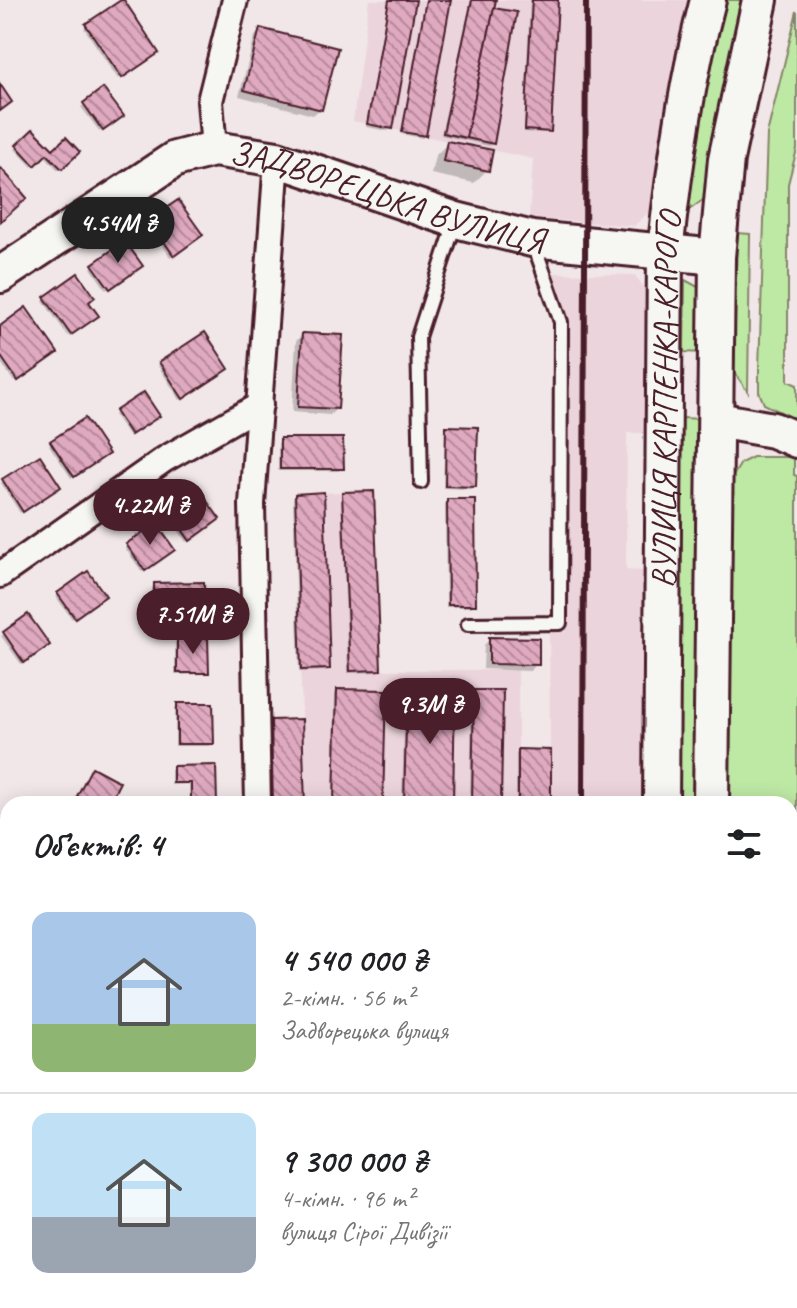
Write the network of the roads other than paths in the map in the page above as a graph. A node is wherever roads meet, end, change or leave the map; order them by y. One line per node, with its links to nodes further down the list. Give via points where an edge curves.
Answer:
1 (235, 0): 4 (street, via 210,101)
2 (708, 0): 8 (main road, ВУЛИЦЯ КАРПЕНКА-КАРОГО, via 691,64)
3 (760, 0): 9 (main road, ВУЛИЦЯ КАРПЕНКА-КАРОГО, via 726,159)
4 (214, 149): 5 (main road, ЗАДВОРЕЦЬКА ВУЛИЦЯ); 10 (main road, ЗАДВОРЕЦЬКА ВУЛИЦЯ, via 175,159)
5 (277, 159): 6 (main road, ЗАДВОРЕЦЬКА ВУЛИЦЯ); 11 (street)
6 (456, 220): 7 (main road, ЗАДВОРЕЦЬКА ВУЛИЦЯ); 14 (lane, via 418,337)
7 (532, 239): 8 (main road, ЗАДВОРЕЦЬКА ВУЛИЦЯ); 16 (lane, via 561,322 560,623)
8 (665, 253): 9 (main road, ЗАДВОРЕЦЬКА ВУЛИЦЯ); 18 (main road, ВУЛИЦЯ КАРПЕНКА-КАРОГО)
9 (717, 257): 12 (main road, ВУЛИЦЯ КАРПЕНКА-КАРОГО)
10 (0, 275)
11 (260, 405): 15 (street, via 165,459); 17 (street, via 252,504)
12 (717, 420): 13 (main road); 19 (main road, ВУЛИЦЯ КАРПЕНКА-КАРОГО)
13 (797, 440)
14 (421, 482)
15 (0, 575)
16 (468, 624)
17 (258, 796)
18 (661, 796)
19 (711, 796)

